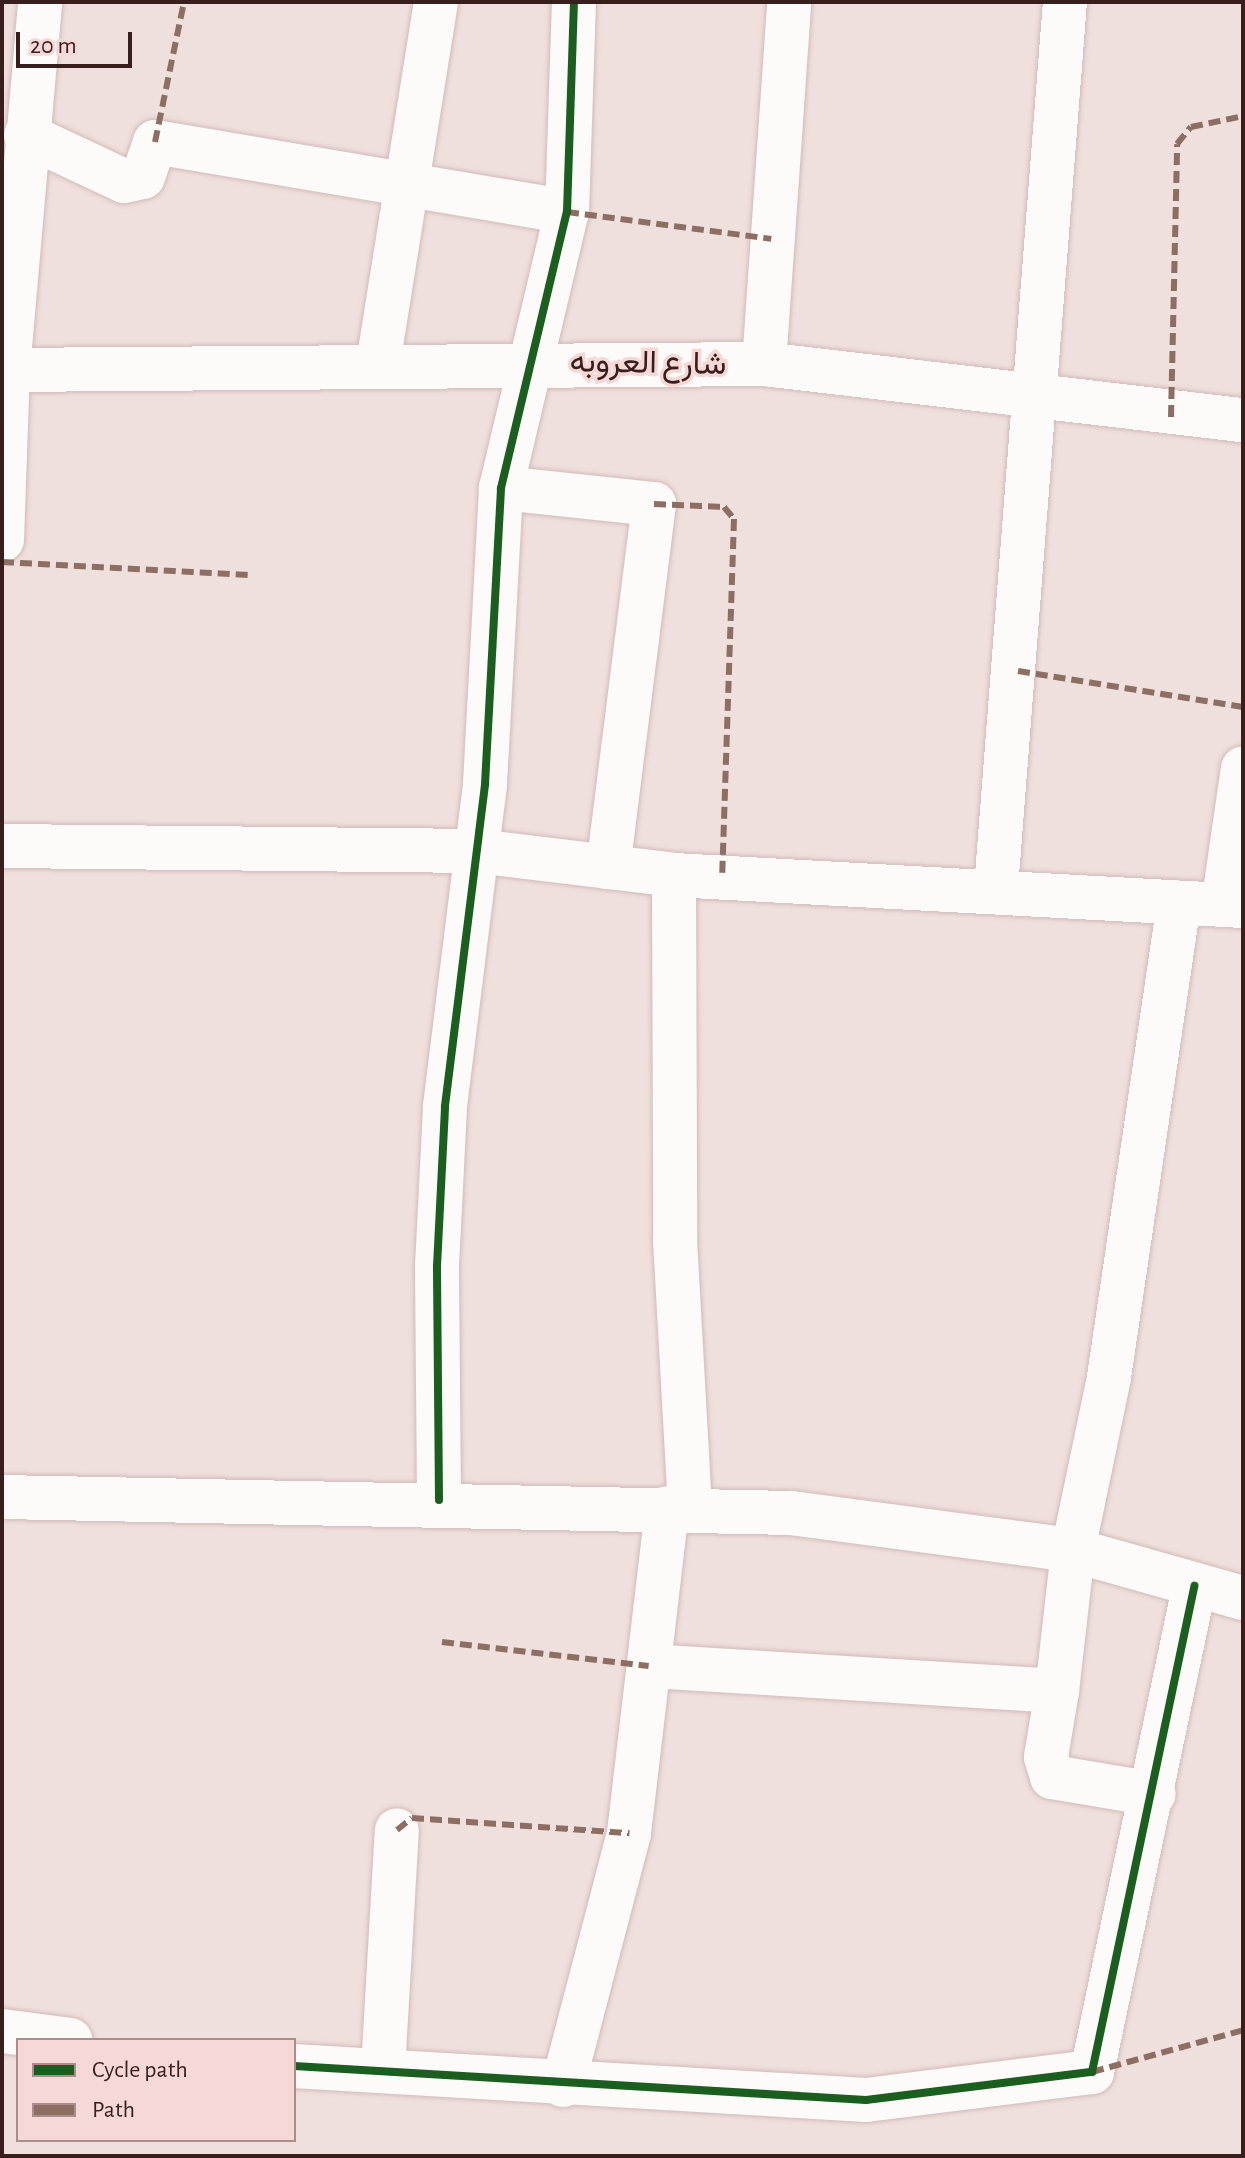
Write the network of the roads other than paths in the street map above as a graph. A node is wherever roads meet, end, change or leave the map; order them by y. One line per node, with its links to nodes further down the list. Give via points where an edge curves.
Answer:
1 (40, 2): 6 (street)
2 (436, 2): 7 (street)
3 (574, 2): 8 (street)
4 (789, 2): 11 (street)
5 (1065, 2): 13 (street)
6 (18, 158): 7 (street, via 124,181 143,177 155,142); 12 (street)
7 (408, 182): 8 (street); 10 (street)
8 (567, 212): 9 (street)
9 (536, 362): 10 (street, شارع العروبه); 11 (street, شارع العروبه); 15 (street)
10 (378, 364): 12 (street, شارع العروبه)
11 (764, 364): 13 (street, شارع العروبه)
12 (5, 370): 16 (street)
13 (1039, 397): 14 (street, شارع العروبه); 22 (street)
14 (1243, 420)
15 (501, 488): 19 (street); 20 (street, via 654,504)
16 (2, 540)
17 (1243, 768): 24 (street)
18 (2, 846): 19 (street)
19 (477, 851): 20 (street); 26 (street, via 445,1106 437,1266)
20 (608, 867): 21 (street)
21 (674, 875): 22 (street); 27 (street)
22 (996, 888): 23 (street)
23 (1179, 903): 24 (street); 28 (street, via 1109,1377)
24 (1233, 905)
25 (2, 1497): 26 (street)
26 (439, 1500): 27 (street)
27 (678, 1508): 28 (street, via 791,1513); 31 (street)
28 (1073, 1550): 29 (street); 32 (street)
29 (1194, 1586): 30 (street); 33 (street)
30 (1243, 1598)
31 (649, 1666): 32 (street); 39 (street, via 629,1833)
32 (1057, 1691): 33 (street, via 1046,1757 1052,1777)
33 (1154, 1794): 39 (street, via 1092,2072 866,2100)
34 (397, 1830): 38 (street)
35 (2, 2031): 36 (street)
36 (55, 2038)
37 (296, 2066): 38 (street)
38 (383, 2070): 39 (street)
39 (563, 2085)

